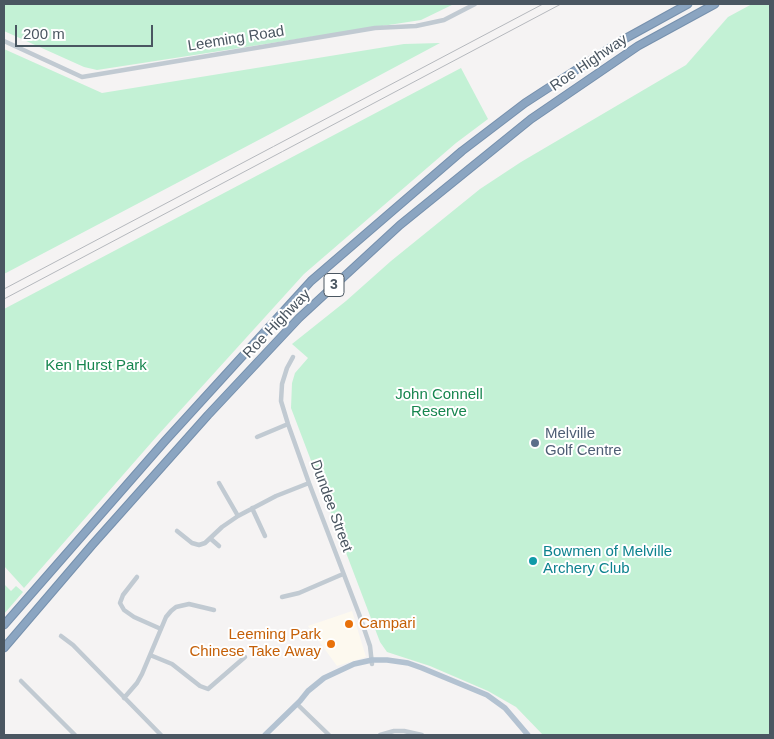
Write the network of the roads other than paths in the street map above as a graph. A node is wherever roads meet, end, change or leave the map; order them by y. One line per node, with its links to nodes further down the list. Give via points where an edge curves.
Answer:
1 (475, 4): 4 (street, Leeming Road, via 444,20 416,26 375,28 82,77)
2 (688, 4): 20 (highway, Roe Highway / 3, via 619,42 525,103 462,151 311,281)
3 (715, 4): 23 (highway, Roe Highway / 3, via 638,46 531,119 400,224 299,318 214,408)
4 (4, 41)
5 (293, 357): 6 (street, Dundee Street, via 281,390)
6 (288, 424): 7 (street); 9 (street, Dundee Street)
7 (257, 437)
8 (219, 483): 11 (street)
9 (309, 483): 10 (street); 16 (street, Dundee Street)
10 (252, 508): 11 (street); 13 (street)
11 (238, 516): 14 (street)
12 (177, 531): 14 (street, via 192,544 199,545)
13 (264, 536)
14 (211, 539): 15 (street)
15 (220, 546)
16 (344, 574): 18 (street); 26 (street, Dundee Street, via 368,639)
17 (137, 577): 21 (street, via 120,603 134,617)
18 (282, 598)
19 (214, 610): 21 (street, via 194,604 176,607 166,617)
20 (4, 625)
21 (161, 629): 24 (street)
22 (61, 636): 28 (street)
23 (4, 648)
24 (150, 655): 25 (street, via 172,664 200,686 208,688); 28 (street, via 138,683)
25 (245, 657)
26 (372, 662): 29 (main road, via 341,672); 36 (main road, via 415,669 485,698 505,712); 37 (main road, via 408,663 487,695 505,708)
27 (21, 681): 30 (street)
28 (124, 698): 31 (street)
29 (298, 703): 32 (main road); 33 (street)
30 (74, 735)
31 (161, 735)
32 (265, 735)
33 (329, 735)
34 (380, 735): 35 (street, via 404,731)
35 (422, 735)
36 (523, 735)
37 (528, 735)

